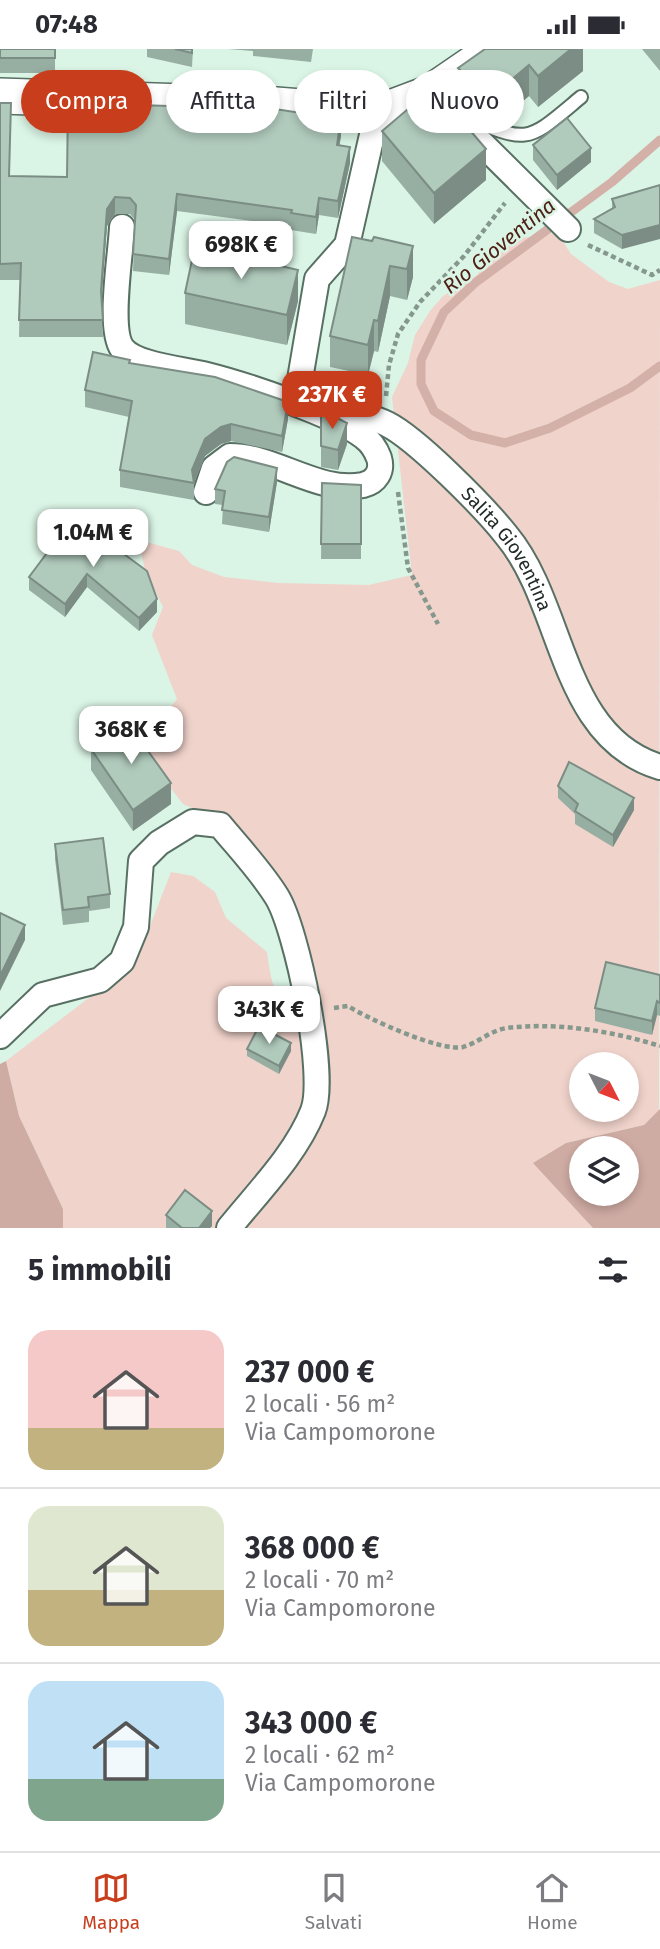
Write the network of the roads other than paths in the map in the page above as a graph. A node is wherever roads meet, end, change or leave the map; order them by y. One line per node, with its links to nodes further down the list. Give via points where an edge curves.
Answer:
1 (494, 49): 2 (main road)
2 (472, 70)
3 (0, 96): 5 (main road, via 130,111)
4 (581, 97): 8 (lane, via 526,137)
5 (294, 106)
6 (372, 133): 12 (street, Salita Gioventina, via 347,245 317,279 300,379 303,387 389,425 507,535 546,607 568,668 605,734 640,761)
7 (473, 133): 9 (street)
8 (507, 133)
9 (568, 229)
10 (122, 243): 11 (street, via 117,324 120,345 126,352 313,412 363,436 381,465 379,476 370,484 348,488 230,456 214,468)
11 (206, 492)
12 (660, 767)
13 (0, 1036): 14 (street, via 43,995 100,980 122,961 136,927 141,861 159,843 193,822 220,825 278,898 303,976 316,1077 314,1108 301,1135)
14 (229, 1228)

